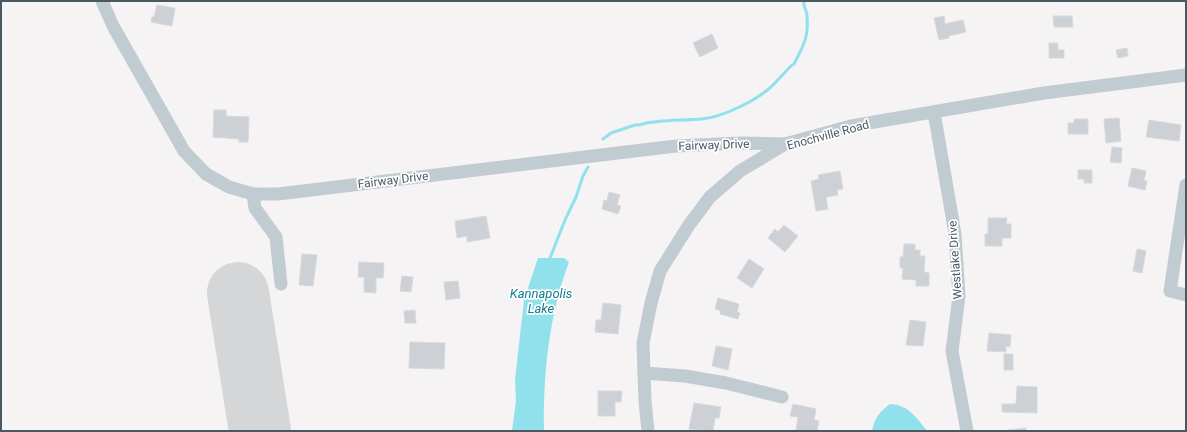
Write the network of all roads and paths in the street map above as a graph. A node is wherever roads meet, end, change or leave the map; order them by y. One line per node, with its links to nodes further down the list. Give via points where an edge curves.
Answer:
1 (102, 1): 6 (street, Fairway Drive, via 113,26 184,151 206,174 229,187)
2 (1186, 75): 3 (street, Enochville Road, via 1044,93)
3 (934, 112): 4 (street, Enochville Road, via 851,126); 12 (street, Westlake Drive, via 955,234 959,296 952,351)
4 (785, 144): 6 (street, Fairway Drive, via 676,146 278,194); 9 (street, Enochville Road, via 740,171 710,197 660,271 643,343)
5 (1186, 185): 8 (street, via 1170,291)
6 (253, 194): 7 (street, via 256,208 276,237)
7 (281, 284)
8 (1186, 295)
9 (644, 373): 10 (street, via 726,383); 11 (street, Enochville Road)
10 (782, 397)
11 (648, 431)
12 (967, 431)

